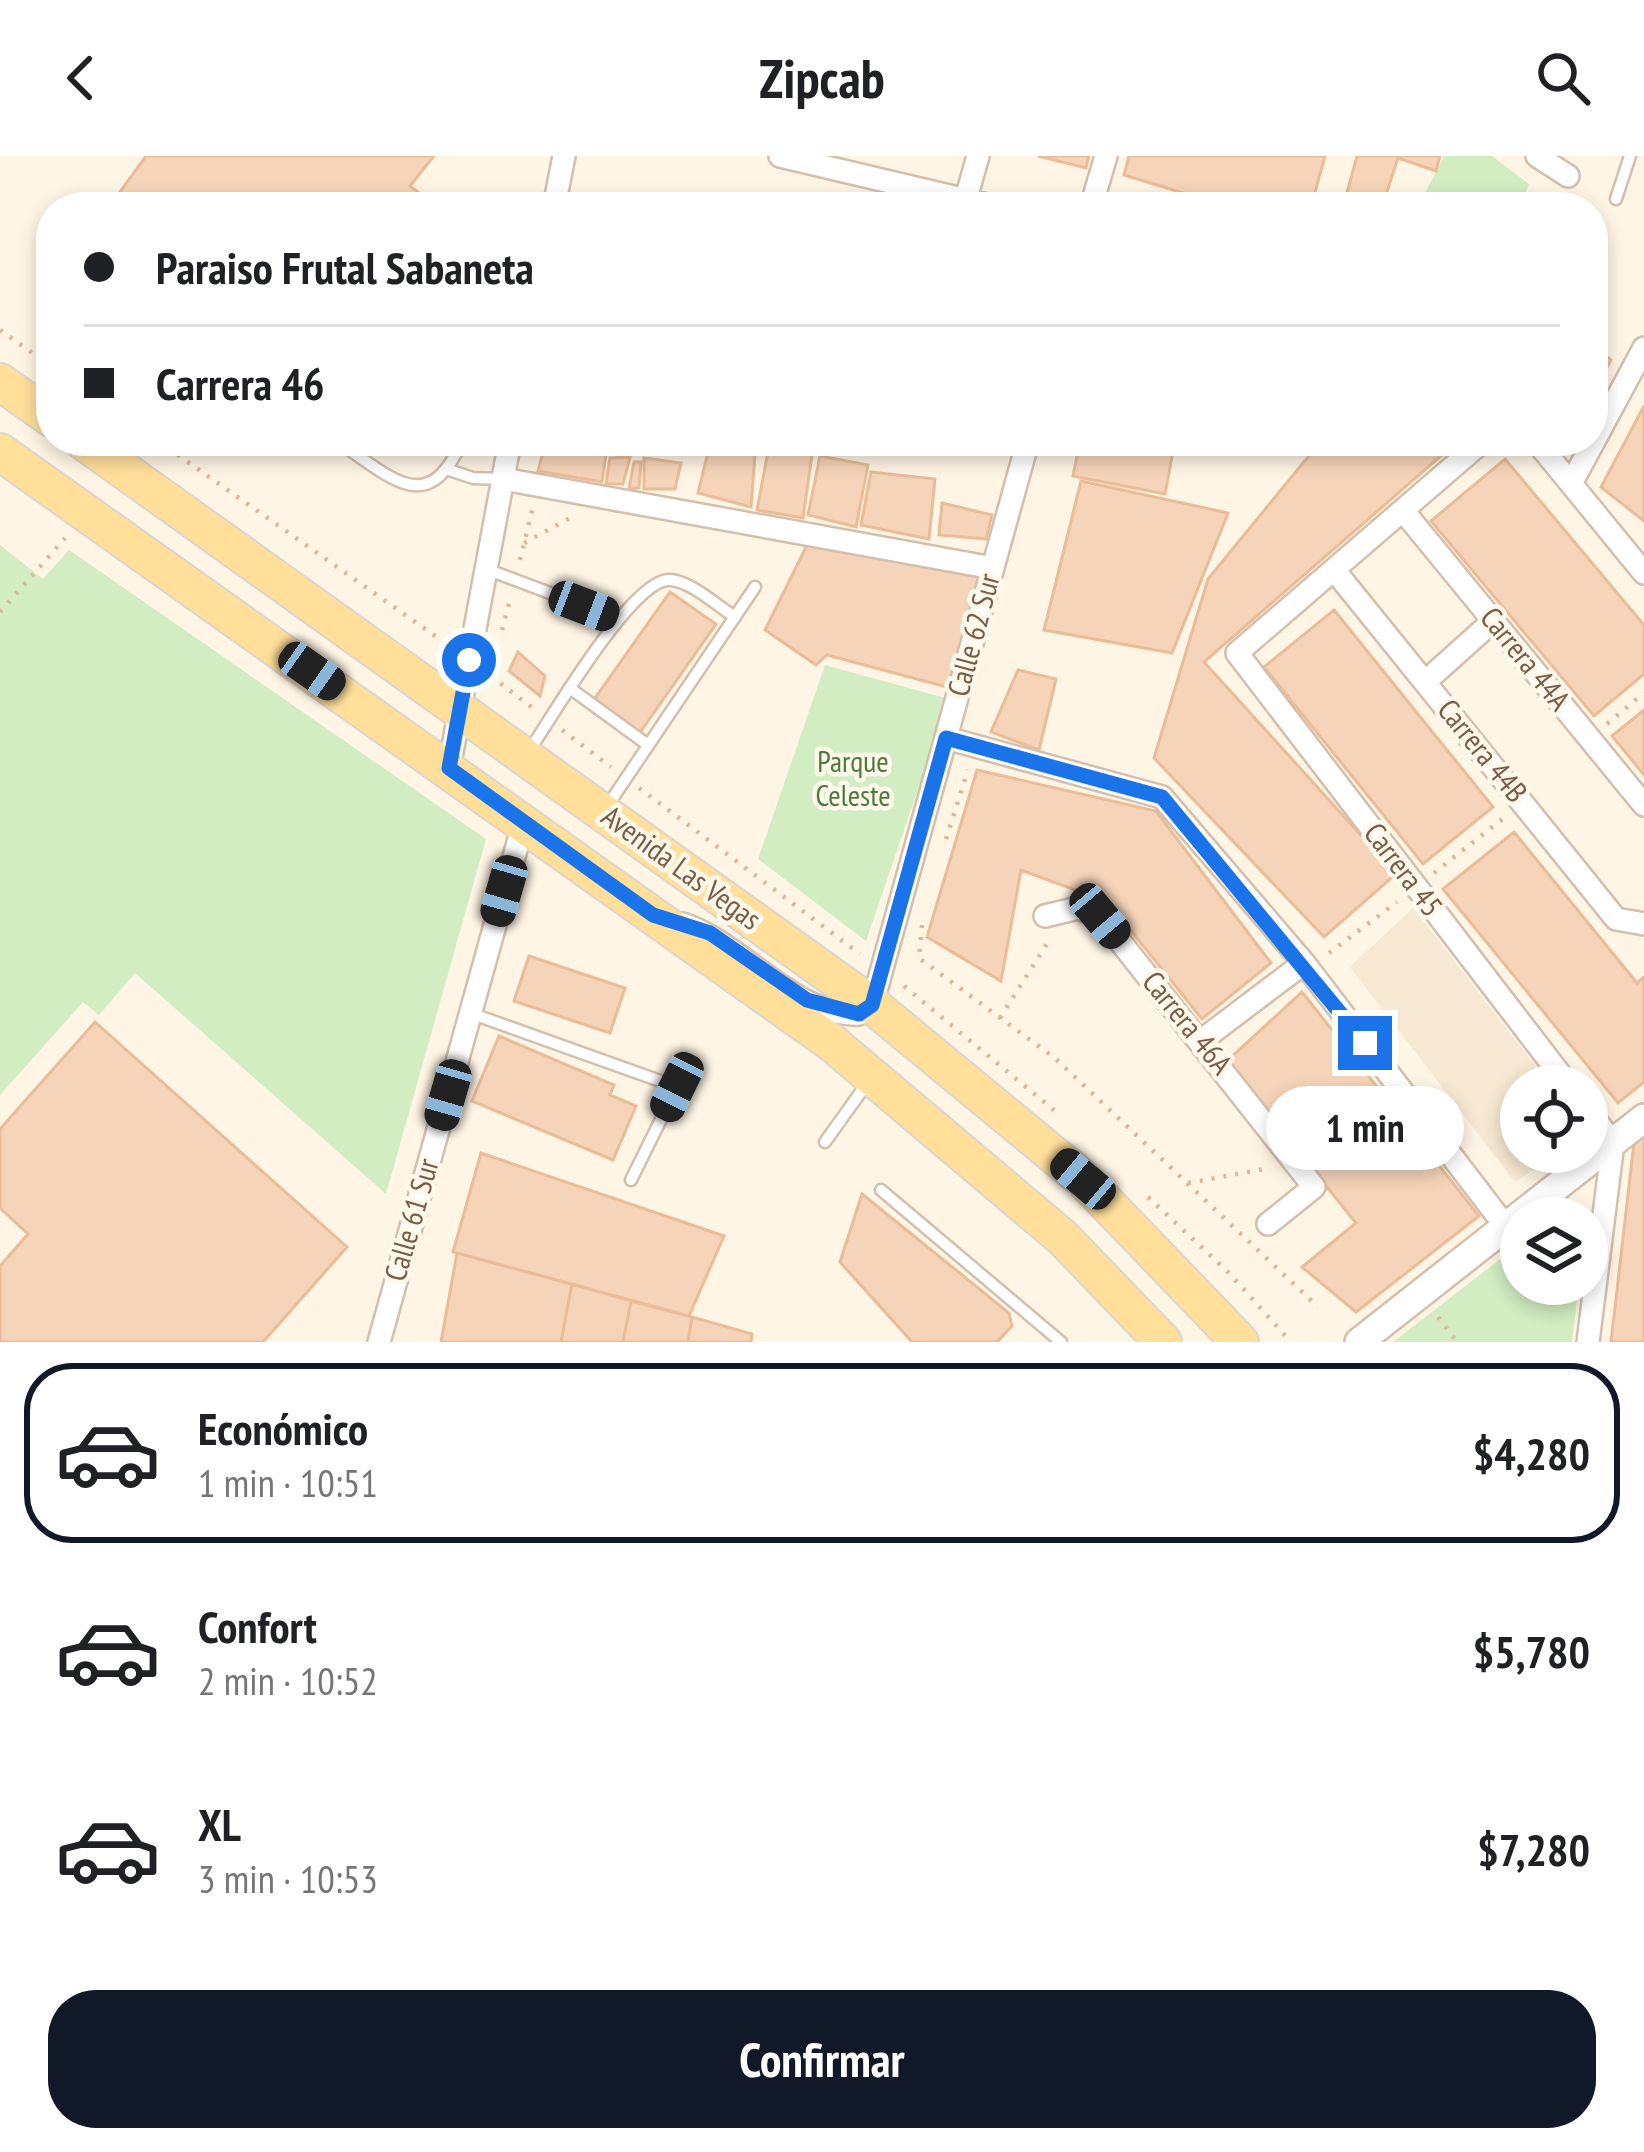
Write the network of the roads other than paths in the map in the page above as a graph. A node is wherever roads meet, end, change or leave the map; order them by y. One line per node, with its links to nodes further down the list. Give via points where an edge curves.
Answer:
1 (564, 156): 8 (street)
2 (780, 156): 9 (street)
3 (978, 156): 10 (street)
4 (1106, 156): 11 (street)
5 (1537, 156): 7 (street)
6 (1630, 156): 12 (lane)
7 (1568, 176)
8 (557, 192)
9 (925, 192)
10 (968, 192)
11 (1095, 192)
12 (1616, 199)
13 (1644, 348): 16 (street)
14 (0, 382): 15 (main road)
15 (36, 407)
16 (1608, 415)
17 (0, 452): 44 (main road, Avenida Las Vegas)
18 (104, 456): 40 (main road, Avenida Las Vegas)
19 (360, 456): 26 (lane, via 421,487)
20 (455, 456): 26 (lane)
21 (507, 456): 27 (street)
22 (1024, 456): 31 (street, Calle 62 Sur)
23 (1467, 456): 29 (street)
24 (1550, 456): 28 (street)
25 (1586, 456): 28 (street)
26 (449, 470): 27 (lane)
27 (503, 479): 30 (street); 31 (street)
28 (1573, 480): 33 (street)
29 (1405, 513): 32 (street); 37 (street, Carrera 44A)
30 (486, 568): 36 (lane); 40 (street)
31 (993, 568): 41 (street, Calle 62 Sur)
32 (1335, 572): 38 (street, Carrera 44B); 55 (street, Carrera 45, via 1237,653)
33 (1644, 573)
34 (755, 587): 35 (lane)
35 (735, 617): 36 (lane, via 666,579); 42 (lane)
36 (619, 619): 39 (lane)
37 (1493, 621): 38 (street); 45 (street, Carrera 44A)
38 (1425, 682): 50 (street, Carrera 44B, via 1616,919)
39 (571, 689): 42 (lane); 43 (lane)
40 (460, 710): 43 (main road, Avenida Las Vegas); 44 (street)
41 (946, 738): 51 (street, via 1162,797); 52 (street, Calle 62 Sur)
42 (648, 745): 46 (lane)
43 (525, 757): 46 (main road, Avenida Las Vegas)
44 (449, 768): 47 (main road, Avenida Las Vegas)
45 (1644, 805)
46 (603, 812): 52 (main road, Avenida Las Vegas)
47 (524, 821): 49 (main road, Avenida Las Vegas); 53 (street, Calle 61 Sur)
48 (1056, 913): 54 (street, Carrera 46A, via 1078,908 1100,916)
49 (653, 915): 52 (street, via 710,933 826,1009 859,1014); 56 (main road, Avenida Las Vegas)
50 (1638, 924)
51 (1306, 966): 54 (street); 64 (street)
52 (872, 1005): 70 (main road, Avenida Las Vegas, via 1083,1179)
53 (470, 1012): 61 (lane, via 677,1087); 67 (street, Calle 61 Sur)
54 (1202, 1040): 65 (street, Carrera 46A, via 1314,1187)
55 (1553, 1065)
56 (873, 1075): 59 (lane); 69 (main road, Avenida Las Vegas, via 1063,1238)
57 (1644, 1118): 60 (street)
58 (1608, 1138): 60 (street)
59 (825, 1142)
60 (1612, 1143): 63 (street); 72 (street)
61 (631, 1180)
62 (881, 1190): 68 (lane)
63 (1544, 1197)
64 (1500, 1219)
65 (1268, 1224)
66 (1500, 1232): 71 (street)
67 (379, 1342)
68 (1061, 1342)
69 (1163, 1342)
70 (1240, 1342)
71 (1359, 1342)
72 (1588, 1342)

